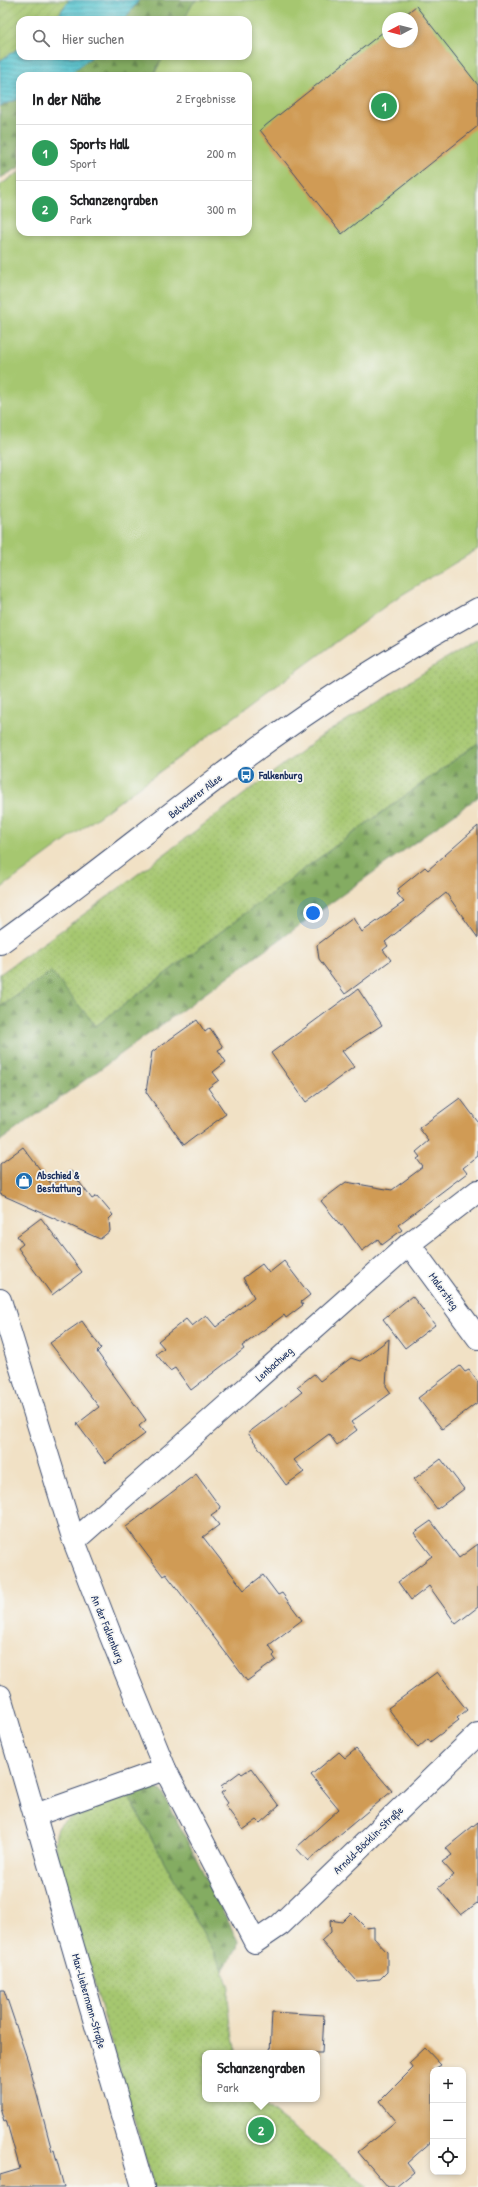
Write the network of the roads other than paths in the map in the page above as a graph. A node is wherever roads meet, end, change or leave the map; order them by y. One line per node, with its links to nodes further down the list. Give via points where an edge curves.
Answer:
1 (478, 609): 2 (street, Belvederer Allee, via 379,665 302,717)
2 (0, 943)
3 (478, 1191): 4 (street, Lenbachweg)
4 (409, 1244): 6 (street, Malerstieg); 7 (street, Lenbachweg)
5 (0, 1300): 7 (street, An der Falkenburg)
6 (478, 1338)
7 (74, 1541): 10 (street, An der Falkenburg)
8 (0, 1696): 11 (street, Max-Liebermann-Straße)
9 (478, 1734): 12 (street, Arnold-Böcklin-Straße, via 280,1925)
10 (165, 1768): 11 (street); 12 (street, An der Falkenburg)
11 (35, 1814): 13 (street, Max-Liebermann-Straße)
12 (255, 1942)
13 (143, 2187)

